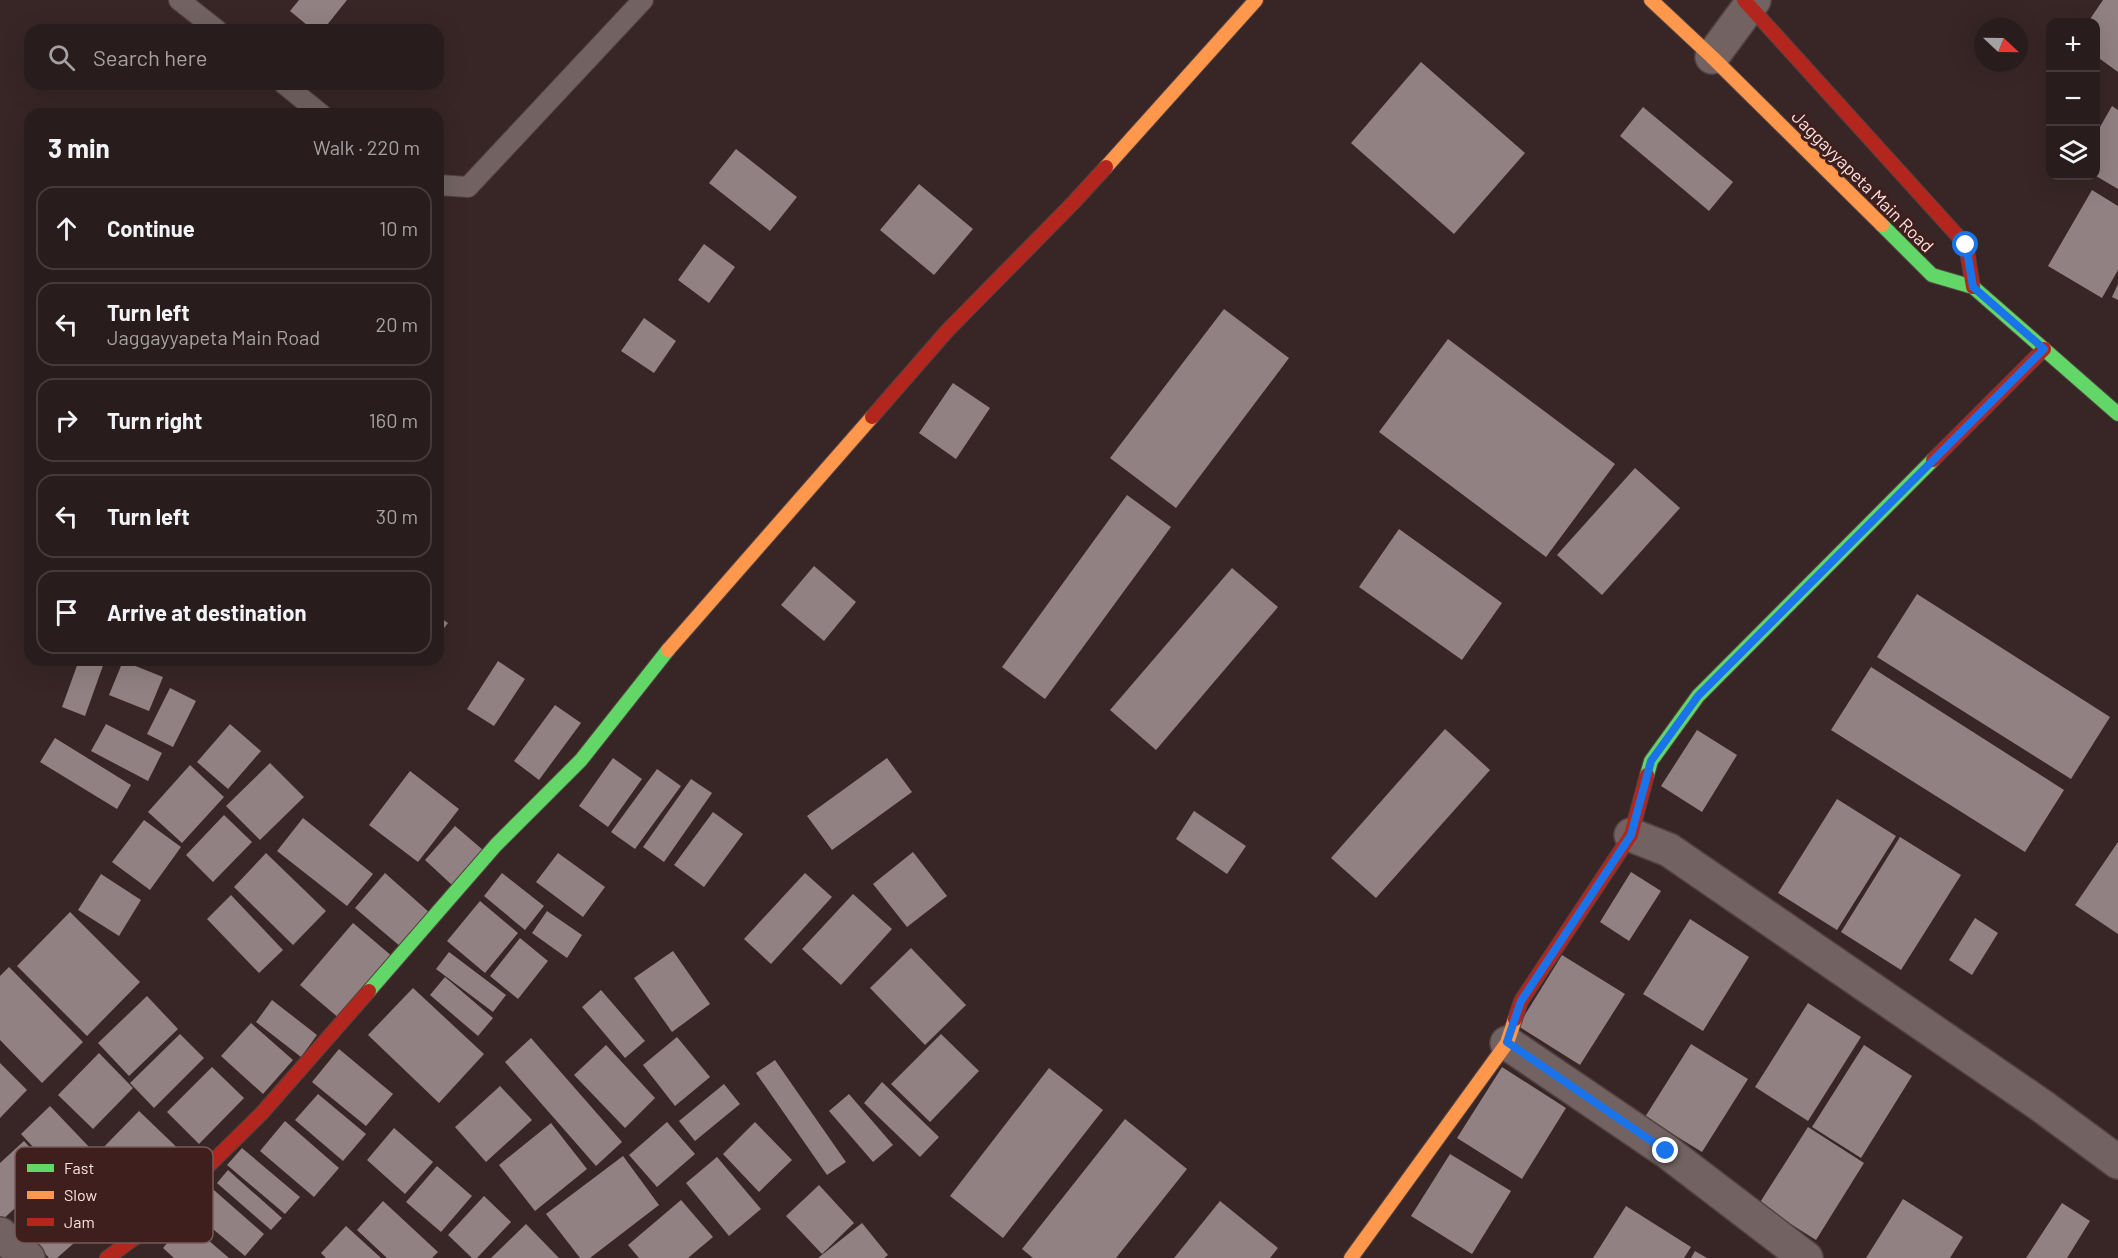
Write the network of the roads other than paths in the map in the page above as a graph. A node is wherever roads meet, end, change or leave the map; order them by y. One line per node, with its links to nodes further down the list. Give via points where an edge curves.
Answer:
1 (179, 0): 6 (lane)
2 (643, 0): 10 (lane, via 468,187)
3 (1256, 0): 16 (street, via 1074,202 947,331 659,660 581,760 496,845 262,1113)
4 (1651, 0): 7 (street, Jaggayyapeta Main Road)
5 (1749, 2): 7 (street); 11 (street, via 1966,245)
6 (209, 24)
7 (1712, 57): 11 (street, Jaggayyapeta Main Road, via 1932,275)
8 (291, 90): 9 (lane)
9 (314, 108)
10 (444, 185)
11 (1973, 287): 12 (street, Jaggayyapeta Main Road)
12 (2044, 349): 13 (street, Jaggayyapeta Main Road); 14 (street, via 1698,696 1651,761)
13 (2118, 414)
14 (1631, 835): 15 (street, via 1521,1001); 17 (street, via 1669,850)
15 (1507, 1042): 20 (street); 23 (street, via 1666,1151)
16 (213, 1161)
17 (2118, 1162)
18 (0, 1234): 21 (street)
19 (128, 1243): 22 (street)
20 (1358, 1255)
21 (28, 1258)
22 (107, 1258)
23 (1806, 1258)

